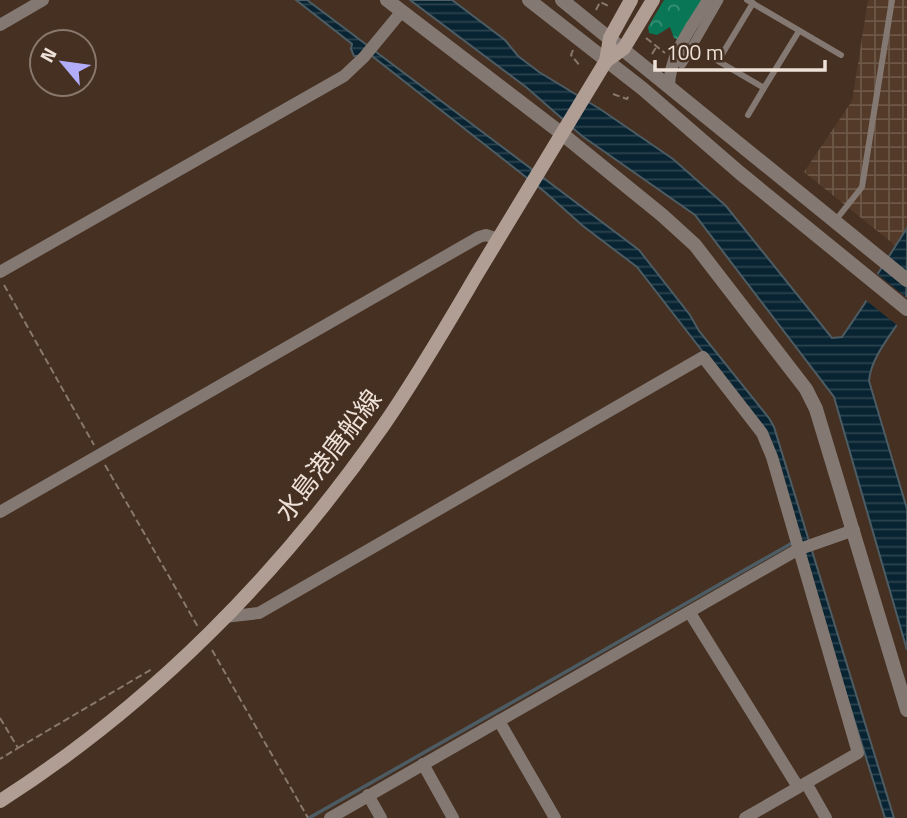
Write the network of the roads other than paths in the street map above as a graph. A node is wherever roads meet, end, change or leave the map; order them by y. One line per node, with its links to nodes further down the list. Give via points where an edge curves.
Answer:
1 (43, 0): 12 (street)
2 (387, 0): 11 (street)
3 (529, 0): 17 (street)
4 (562, 0): 14 (street)
5 (631, 0): 14 (main road, 水島港唐船線)
6 (653, 0): 15 (main road, 水島港唐船線)
7 (708, 0): 19 (street, via 676,53)
8 (719, 0): 18 (street)
9 (892, 0): 23 (lane, via 862,187)
10 (750, 2): 13 (lane); 20 (lane, via 718,61)
11 (402, 11): 22 (street); 25 (street, via 344,76)
12 (0, 25)
13 (799, 31): 16 (lane); 20 (lane)
14 (610, 38): 15 (street); 17 (main road, 水島港唐船線)
15 (624, 48): 17 (main road, 水島港唐船線); 19 (street)
16 (841, 55)
17 (606, 61): 22 (main road, 水島港唐船線); 27 (street)
18 (682, 64)
19 (669, 86): 23 (street)
20 (764, 88): 21 (lane)
21 (748, 115)
22 (564, 130): 24 (main road, 水島港唐船線); 29 (street, via 695,245 806,389 817,409)
23 (835, 221): 26 (street)
24 (498, 239): 28 (street, via 479,237); 32 (main road, 水島港唐船線, via 410,385 356,464 290,546)
25 (0, 272)
26 (907, 280)
27 (907, 309)
28 (0, 512)
29 (854, 530): 30 (street); 33 (street)
30 (800, 545): 31 (street); 32 (street, via 762,433 704,357 259,614); 36 (street, via 858,752)
31 (690, 613): 34 (street); 36 (street)
32 (224, 617): 38 (main road, 水島港唐船線, via 87,739)
33 (907, 710)
34 (499, 721): 35 (street); 42 (street)
35 (423, 764): 37 (street); 41 (street)
36 (802, 785): 43 (street); 44 (street)
37 (368, 795): 39 (street); 40 (street)
38 (0, 801)
39 (330, 818)
40 (381, 818)
41 (453, 818)
42 (555, 818)
43 (745, 818)
44 (827, 818)

